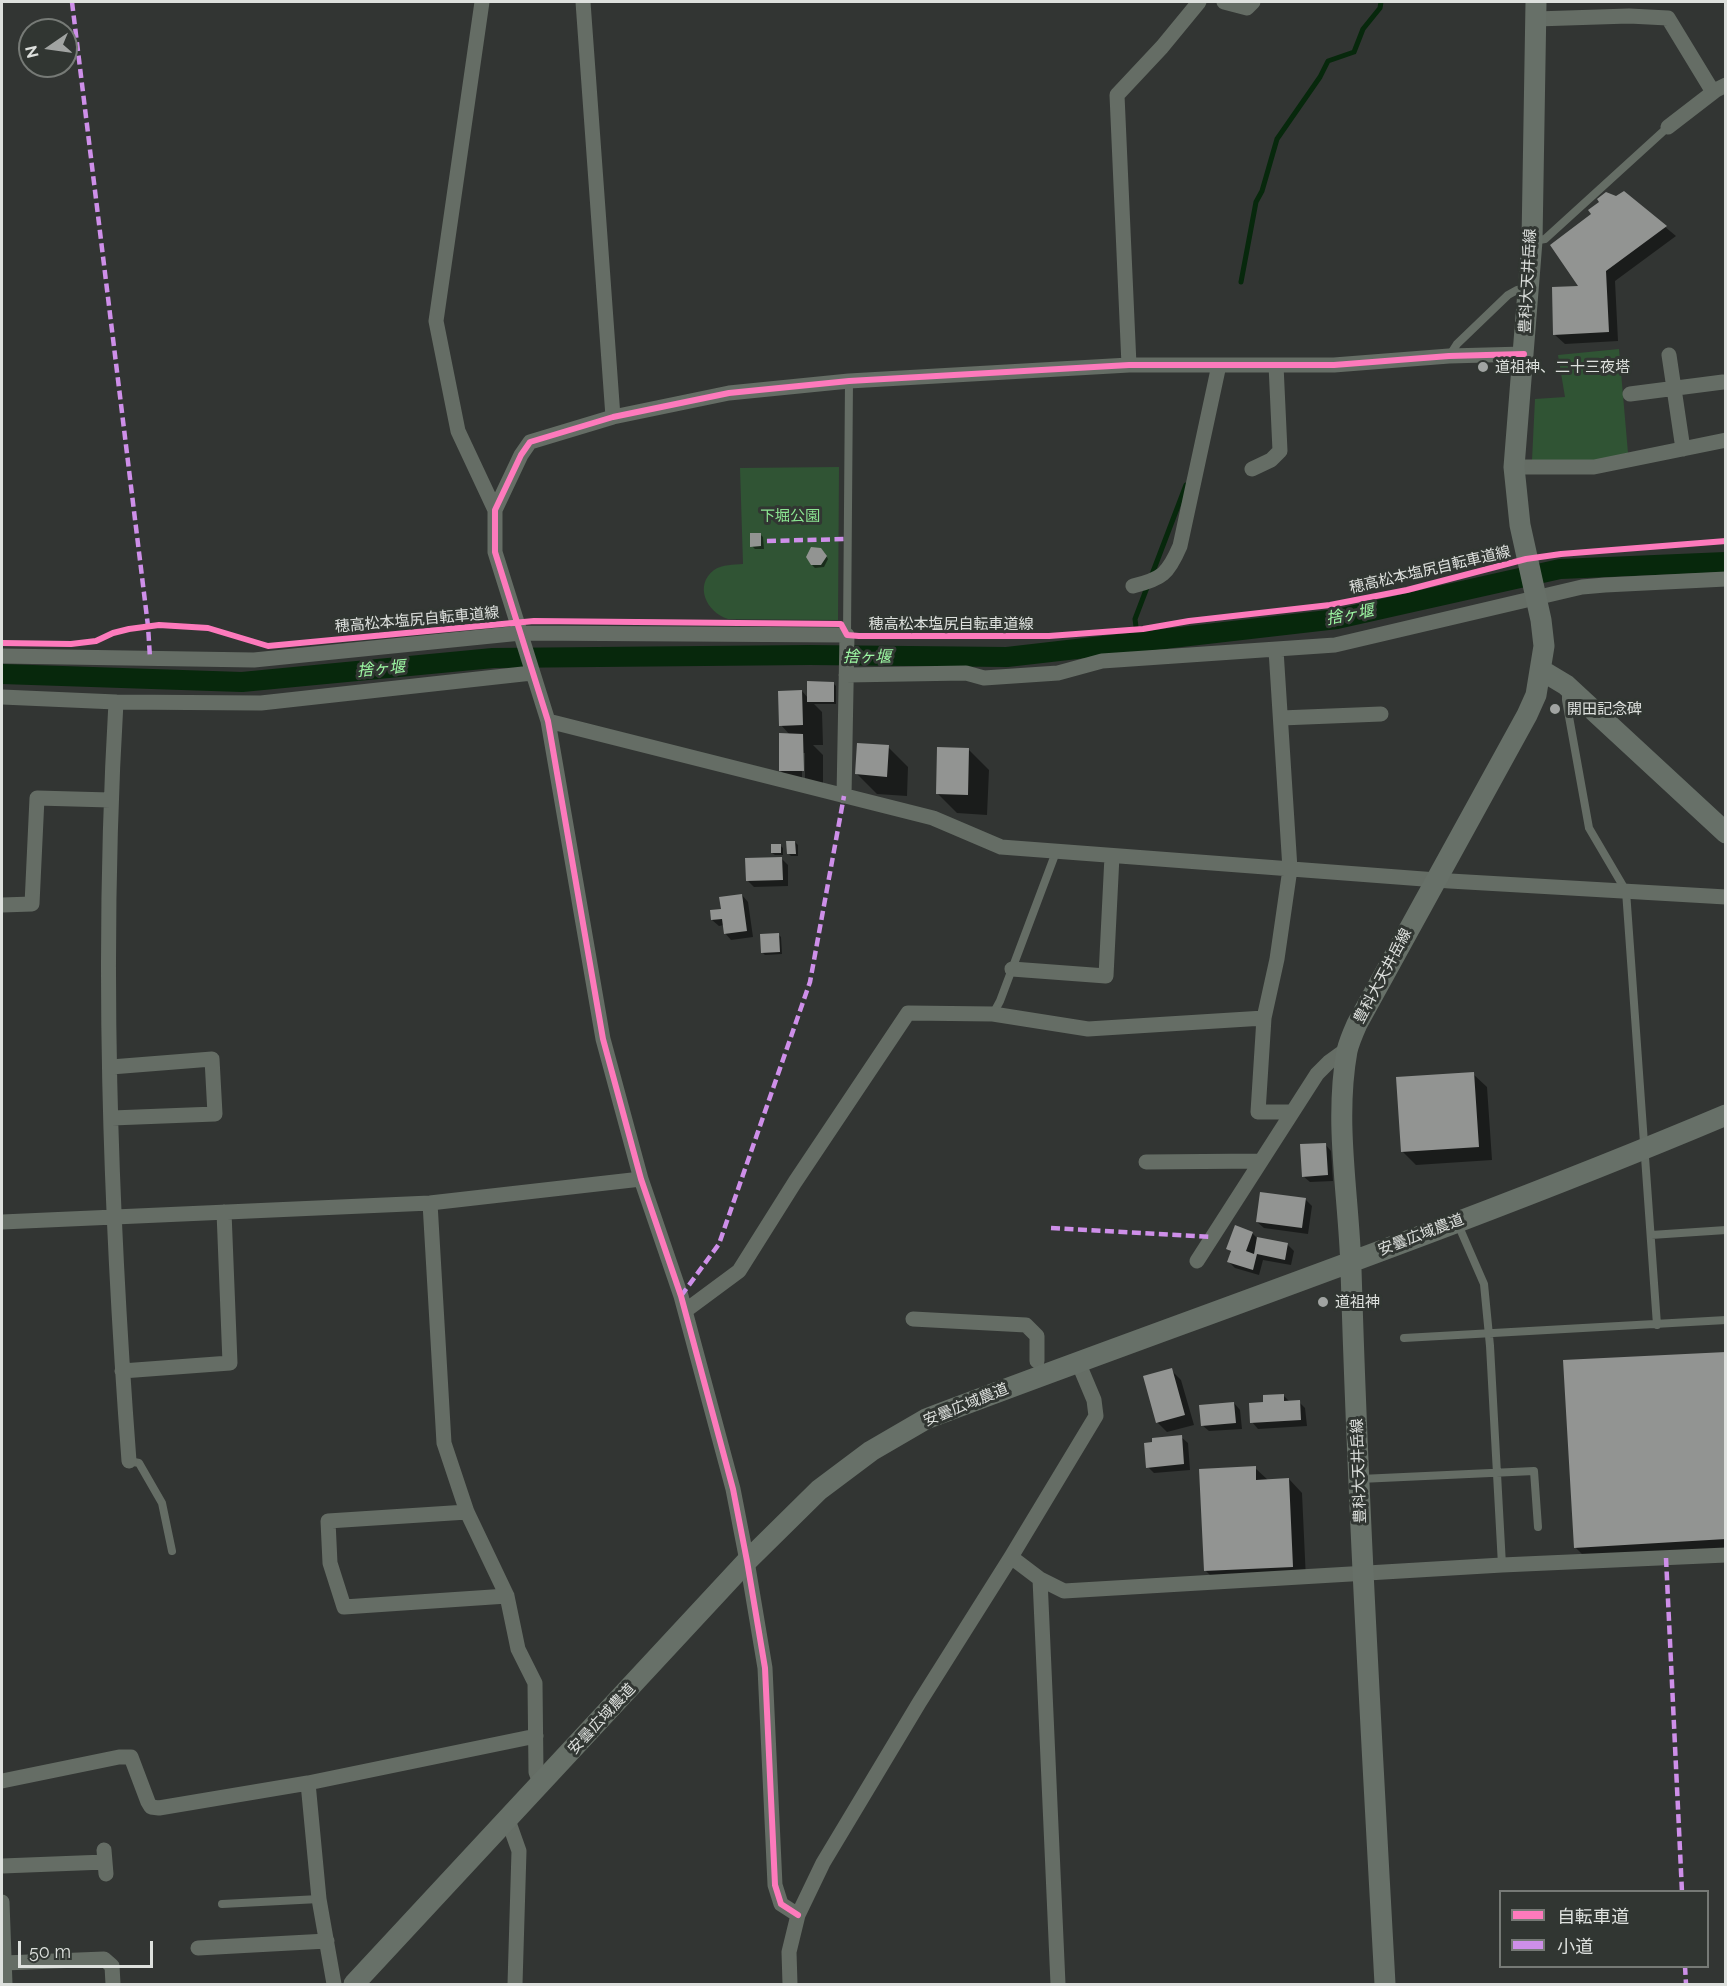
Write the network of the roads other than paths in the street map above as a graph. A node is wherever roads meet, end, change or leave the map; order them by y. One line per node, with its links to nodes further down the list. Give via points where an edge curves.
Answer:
1 (482, 2): 27 (street, via 436,321 458,431)
2 (583, 2): 22 (street)
3 (1199, 2): 15 (street, via 1117,95)
4 (1224, 2): 5 (street, via 1247,8)
5 (1252, 2)
6 (1630, 9): 7 (street); 8 (street, via 1668,18)
7 (1536, 10): 10 (main road, 豊科大天井岳線)
8 (1719, 88): 9 (street)
9 (1668, 127): 10 (lane, via 1545,239)
10 (1532, 241): 11 (main road, 豊科大天井岳線)
11 (1529, 288): 12 (main road, 豊科大天井岳線); 14 (lane, via 1508,295)
12 (1524, 354): 14 (street); 25 (main road, 豊科大天井岳線)
13 (1669, 355): 20 (street)
14 (1449, 356): 17 (street, via 1334,365)
15 (1129, 365): 16 (street); 18 (street)
16 (1219, 365): 17 (street); 29 (street, via 1180,546 1171,566 1155,581)
17 (1276, 365): 26 (street, via 1280,451)
18 (849, 381): 22 (street, via 729,393); 32 (lane)
19 (1723, 382): 20 (street)
20 (1674, 388): 21 (street); 24 (street)
21 (1630, 394)
22 (613, 417): 27 (street, via 530,442)
23 (1725, 440): 24 (street)
24 (1683, 448): 25 (street, via 1594,467)
25 (1514, 467): 30 (main road, 豊科大天井岳線, via 1520,525)
26 (1252, 469)
27 (495, 510): 31 (street, via 495,552)
28 (1725, 579): 30 (street, via 1605,585)
29 (1133, 586)
30 (1535, 594): 33 (street, via 1335,645); 35 (main road, 豊科大天井岳線, via 1544,646)
31 (522, 637): 32 (street); 34 (street, via 254,660); 36 (street)
32 (847, 638): 37 (street)
33 (1276, 650): 37 (street, via 1102,661 1058,673 984,678 966,673); 42 (street)
34 (2, 656)
35 (1541, 670): 38 (main road); 50 (main road, 豊科大天井岳線, via 1527,715)
36 (532, 671): 40 (street, via 261,703); 43 (street)
37 (846, 675): 44 (street)
38 (1566, 685): 46 (main road); 51 (lane, via 1589,828)
39 (2, 697): 40 (street)
40 (116, 702): 45 (street)
41 (1381, 714): 42 (street)
42 (1281, 718): 49 (street)
43 (548, 721): 44 (street); 65 (street, via 603,1039)
44 (844, 796): 47 (street, via 933,818 1001,847)
45 (110, 800): 53 (street, via 37,798 32,904); 58 (street)
46 (1725, 833)
47 (1056, 852): 48 (street); 54 (lane)
48 (1112, 856): 49 (street); 54 (street, via 1106,976)
49 (1290, 869): 50 (street); 56 (street)
50 (1436, 879): 51 (street); 57 (main road, 豊科大天井岳線)
51 (1626, 891): 52 (street); 62 (lane)
52 (1725, 897)
53 (2, 905)
54 (1012, 969): 55 (lane)
55 (993, 1014): 56 (street, via 1088,1029); 75 (street, via 908,1013 739,1271)
56 (1264, 1018): 59 (street, via 1258,1112)
57 (1347, 1049): 59 (street, via 1317,1074); 74 (main road, 豊科大天井岳線, via 1343,1149)
58 (111, 1067): 61 (street); 61 (street, via 212,1059 215,1114)
59 (1292, 1112): 63 (street)
60 (1725, 1115): 62 (main road, 安曇広域農道)
61 (112, 1118): 68 (street)
62 (1644, 1149): 69 (main road, 安曇広域農道); 72 (lane)
63 (1261, 1161): 64 (street); 73 (street)
64 (1146, 1162)
65 (641, 1179): 66 (street); 75 (street)
66 (430, 1203): 67 (street); 87 (street, via 444,1443)
67 (224, 1212): 68 (street); 83 (street, via 230,1363)
68 (114, 1217): 70 (street); 83 (street)
69 (1456, 1221): 74 (main road, 安曇広域農道); 79 (lane, via 1484,1284)
70 (2, 1222)
71 (1725, 1230): 72 (lane)
72 (1651, 1235): 78 (lane)
73 (1197, 1261)
74 (1351, 1262): 82 (main road, 安曇広域農道); 86 (main road, 豊科大天井岳線)
75 (685, 1311): 92 (street, via 733,1489)
76 (913, 1318): 81 (street, via 1026,1324 1037,1336)
77 (1725, 1320): 78 (lane)
78 (1657, 1325): 79 (lane)
79 (1489, 1334): 80 (lane); 85 (lane)
80 (1404, 1338)
81 (1036, 1361)
82 (1078, 1362): 91 (street, via 1094,1400 1096,1416); 92 (main road, 安曇広域農道, via 926,1419 871,1451 819,1490)
83 (122, 1371): 84 (street)
84 (129, 1461): 89 (lane, via 139,1463 162,1503)
85 (1497, 1472): 86 (lane); 88 (lane, via 1534,1470); 93 (lane)
86 (1359, 1479): 94 (main road, 豊科大天井岳線)
87 (467, 1512): 96 (street); 96 (street, via 328,1521 330,1563 344,1607)
88 (1538, 1527)
89 (172, 1551)
90 (1725, 1555): 93 (street)
91 (1011, 1557): 95 (street); 107 (street, via 823,1863)
92 (747, 1561): 100 (main road, 安曇広域農道); 107 (street, via 765,1668 775,1884 781,1904)
93 (1502, 1565): 94 (street)
94 (1364, 1573): 95 (street, via 1064,1591); 118 (main road, 豊科大天井岳線)
95 (1040, 1579): 117 (street)
96 (507, 1596): 97 (street, via 518,1649 534,1683)
97 (536, 1736): 99 (street); 100 (street, via 536,1773)
98 (2, 1781): 99 (street, via 131,1757 148,1802 159,1808)
99 (308, 1783): 104 (street)
100 (541, 1785): 101 (main road, 安曇広域農道)
101 (508, 1820): 114 (main road, 安曇広域農道); 115 (street, via 519,1851)
102 (105, 1862): 103 (street)
103 (2, 1866)
104 (319, 1899): 106 (lane); 108 (street)
105 (2, 1902): 110 (street)
106 (222, 1904)
107 (798, 1915): 116 (street, via 789,1952)
108 (327, 1941): 109 (street); 113 (street)
109 (198, 1948)
110 (4, 1963): 111 (street); 112 (street, via 104,1959 112,1966)
111 (5, 1984)
112 (113, 1984)
113 (334, 1984)
114 (354, 1984)
115 (515, 1984)
116 (790, 1984)
117 (1058, 1984)
118 (1385, 1984)

